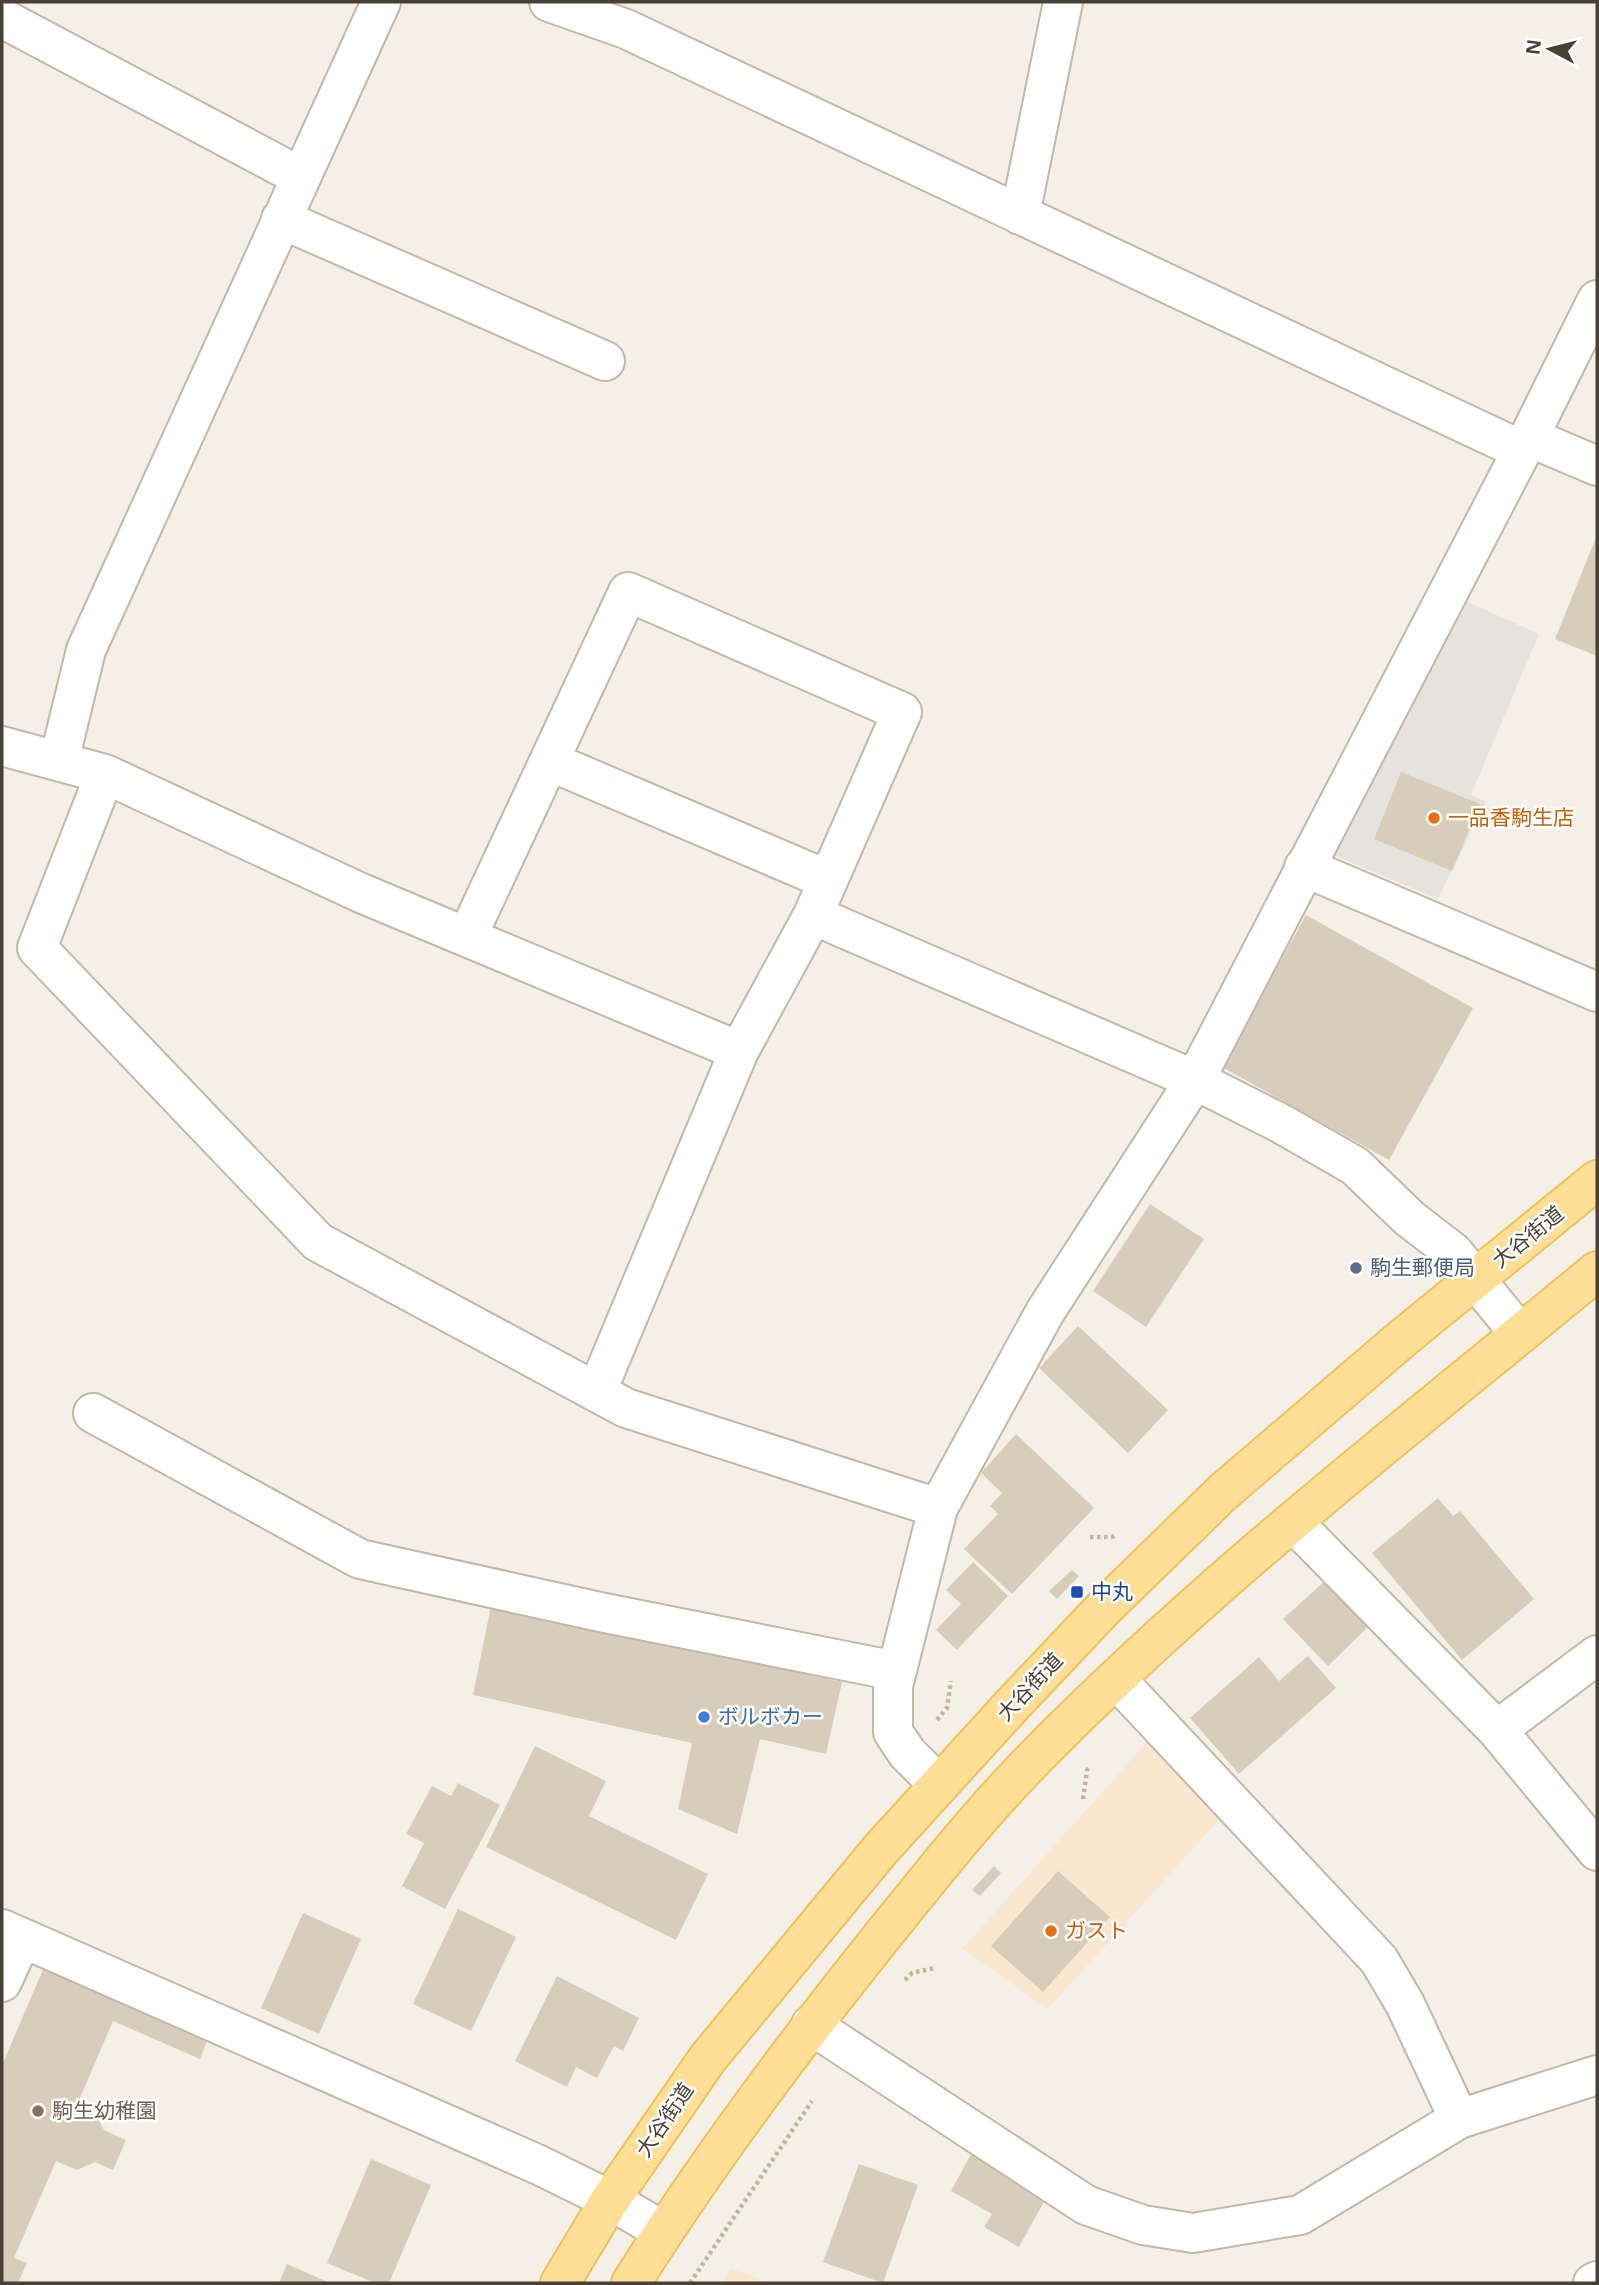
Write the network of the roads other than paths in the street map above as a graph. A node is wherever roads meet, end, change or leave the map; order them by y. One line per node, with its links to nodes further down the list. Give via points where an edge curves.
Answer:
1 (381, 2): 5 (street)
2 (1063, 2): 6 (street)
3 (561, 4): 6 (street, via 626,29)
4 (2, 18): 5 (street)
5 (301, 177): 7 (street)
6 (1020, 215): 10 (street)
7 (281, 219): 9 (street); 13 (street, via 86,650)
8 (1597, 300): 10 (street)
9 (605, 360)
10 (1525, 444): 11 (street); 16 (street)
11 (1597, 466)
12 (2, 746): 13 (street)
13 (59, 761): 15 (street)
14 (549, 761): 17 (street); 17 (street, via 628,592 902,712); 19 (street)
15 (105, 774): 19 (street, via 360,893); 27 (street, via 37,948 318,1242)
16 (1304, 867): 20 (street); 22 (street)
17 (828, 880): 18 (street)
18 (813, 915): 21 (street); 22 (street)
19 (467, 937): 21 (street)
20 (1597, 992)
21 (739, 1051): 27 (street)
22 (1195, 1080): 25 (street, via 1354,1166 1453,1252); 29 (street, via 1045,1312)
23 (1597, 1180): 25 (main road, 大谷街道)
24 (1597, 1271): 26 (main road)
25 (1476, 1280): 26 (street); 35 (main road, 大谷街道, via 1222,1493 1103,1609)
26 (1520, 1334): 30 (main road)
27 (597, 1391): 29 (street, via 626,1408)
28 (93, 1413): 32 (street, via 360,1559)
29 (938, 1508): 32 (street)
30 (1293, 1522): 33 (main road); 34 (street)
31 (1597, 1655): 34 (street)
32 (896, 1671): 35 (street, via 892,1732)
33 (1116, 1679): 39 (main road, via 958,1842); 41 (street, via 1379,1960)
34 (1497, 1730): 36 (street)
35 (939, 1785): 42 (main road, 大谷街道, via 708,2058)
36 (1597, 1850)
37 (12, 1934): 38 (street); 42 (street)
38 (2, 1982)
39 (811, 2025): 41 (street, via 1086,2205 1143,2225 1193,2233 1300,2215); 43 (main road)
40 (1597, 2075): 41 (street)
41 (1459, 2119)
42 (610, 2200): 43 (street); 44 (main road, 大谷街道)
43 (663, 2231): 45 (main road)
44 (559, 2283)
45 (631, 2283)

